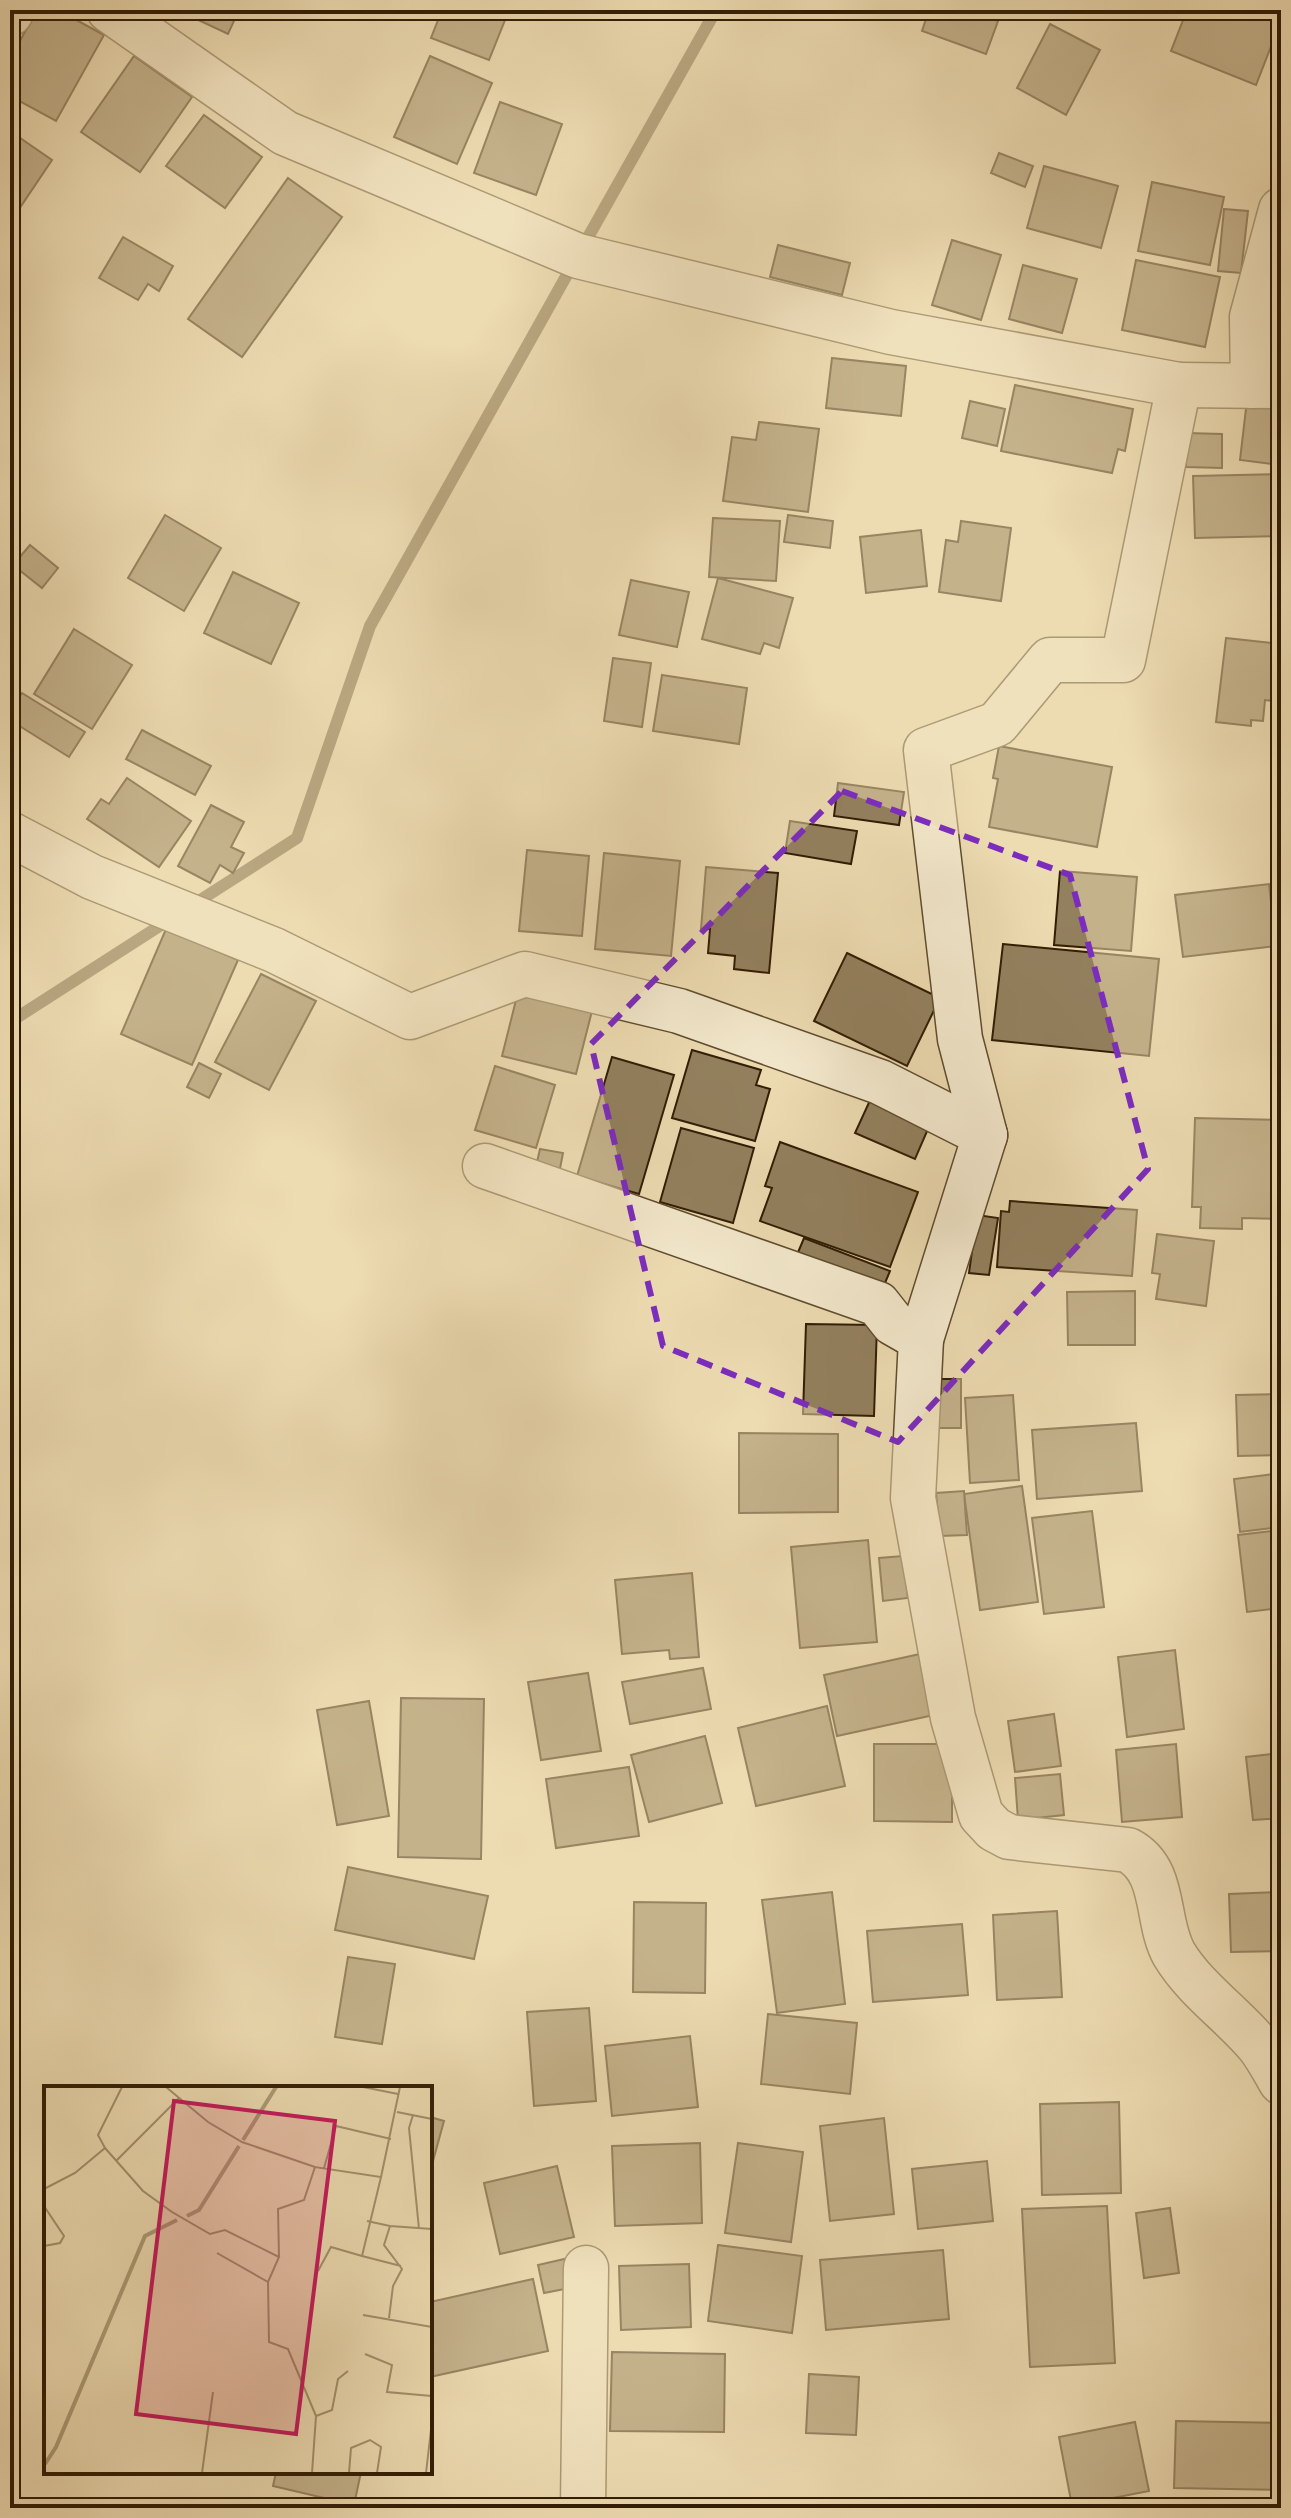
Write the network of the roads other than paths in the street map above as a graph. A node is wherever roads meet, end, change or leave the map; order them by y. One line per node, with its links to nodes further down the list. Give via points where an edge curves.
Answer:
1 (109, 10): 3 (street, via 285,133 578,256 891,332)
2 (1281, 210): 4 (street, via 1252,317)
3 (1179, 385): 4 (street); 6 (street, via 1123,660 1050,660 997,724 926,750 960,1039)
4 (1267, 386)
5 (10, 834): 6 (street, via 92,877 274,950 410,1017 525,974 679,1011 880,1082)
6 (985, 1135): 8 (street)
7 (485, 1166): 8 (street, via 878,1304 893,1323)
8 (921, 1339): 9 (street, via 913,1498 953,1718 981,1815 1009,1837 1128,1850 1142,1857 1151,1872 1172,1951 1259,2046)
9 (1281, 2082)
10 (586, 2268): 11 (street)
11 (583, 2508)

